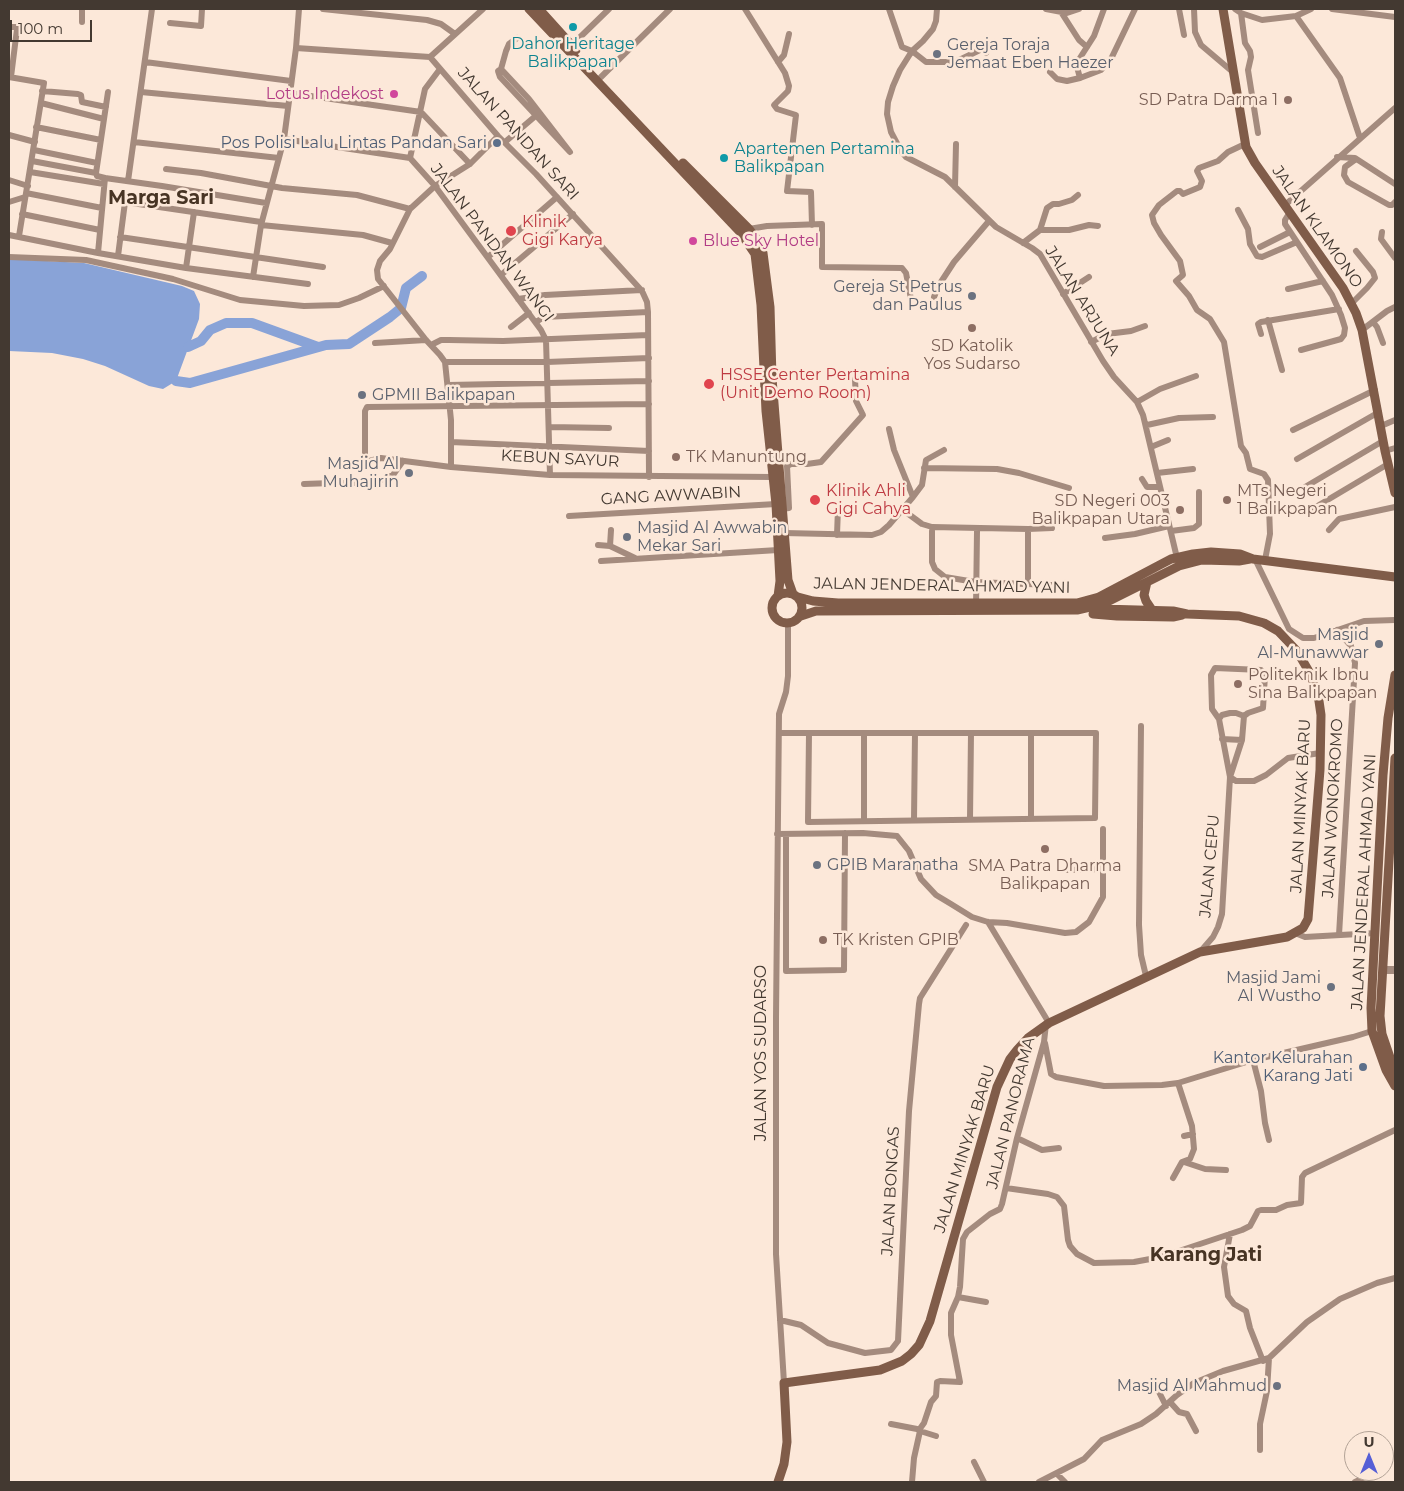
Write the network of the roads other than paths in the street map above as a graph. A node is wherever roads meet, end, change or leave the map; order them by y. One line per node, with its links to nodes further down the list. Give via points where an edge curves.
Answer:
1 (82, 9): 27 (street)
2 (152, 9): 40 (street)
3 (202, 9): 28 (street, via 200,26)
4 (299, 9): 36 (street)
5 (323, 9): 30 (street, via 436,22)
6 (483, 9): 30 (street)
7 (528, 9): 61 (main road)
8 (539, 9): 34 (main road)
9 (609, 9): 34 (street)
10 (670, 9): 46 (street)
11 (745, 9): 41 (street)
12 (888, 9): 37 (street, via 902,47)
13 (937, 9): 37 (street, JALAN ARJUNA, via 933,29)
14 (1046, 9): 24 (street)
15 (1079, 9): 24 (street)
16 (1104, 9): 35 (street)
17 (1135, 9): 47 (street, via 1108,64)
18 (1179, 9): 32 (street)
19 (1194, 9): 44 (street, via 1198,41)
20 (1223, 9): 44 (main road, JALAN KLAMONO)
21 (1310, 9): 25 (street)
22 (1332, 9): 26 (street)
23 (1238, 11): 25 (street, via 1262,20); 63 (street, via 1251,56 1248,70)
24 (1061, 12): 35 (street)
25 (1296, 16): 67 (street, via 1340,78)
26 (1395, 17)
27 (82, 22)
28 (170, 23)
29 (9, 27): 45 (street, via 17,29)
30 (455, 34): 39 (street)
31 (789, 34): 41 (street, via 784,54)
32 (1184, 36)
33 (516, 38): 58 (street, via 509,44 501,70)
34 (572, 45): 46 (main road)
35 (1087, 47): 47 (street, via 1078,63)
36 (296, 48): 39 (street); 48 (street)
37 (912, 51): 38 (street, via 929,63 958,62 982,49); 90 (street, JALAN ARJUNA, via 890,94 888,126 904,154 938,172)
38 (986, 53)
39 (430, 57): 42 (street, JALAN PANDAN SARI)
40 (145, 62): 48 (street); 51 (street)
41 (778, 62): 106 (street, via 789,86 775,108 794,114 796,118 787,191 811,192)
42 (440, 69): 57 (street, via 426,86); 64 (street, JALAN PANDAN SARI)
43 (1050, 72): 47 (street, via 1059,80)
44 (1234, 73): 72 (main road, JALAN KLAMONO)
45 (10, 77): 49 (street, via 43,82)
46 (601, 77): 61 (main road)
47 (1080, 78)
48 (291, 81): 52 (street)
49 (42, 91): 53 (street); 55 (street, via 78,94 82,102)
50 (108, 92): 55 (street)
51 (141, 92): 54 (street); 69 (street)
52 (290, 92): 54 (street); 57 (street)
53 (40, 104): 59 (street); 60 (street)
54 (288, 106): 65 (street)
55 (106, 107): 59 (street)
56 (1395, 108): 67 (street)
57 (421, 112): 76 (street); 80 (street)
58 (538, 114): 58 (street, via 571,152 568,150); 70 (street)
59 (104, 119): 66 (street)
60 (36, 127): 66 (street); 68 (street)
61 (650, 132): 108 (main road); 143 (main road, via 746,239 757,262)
62 (9, 134): 68 (street)
63 (1258, 134)
64 (498, 136): 70 (street, JALAN PANDAN SARI); 80 (street)
65 (284, 139): 75 (street); 76 (street, JALAN PANDAN WANGI)
66 (100, 140): 79 (street)
67 (1357, 140): 74 (street); 77 (street)
68 (35, 142): 73 (street)
69 (134, 142): 75 (street); 86 (street)
70 (505, 142): 93 (street, JALAN PANDAN SARI)
71 (956, 144): 90 (street)
72 (1245, 144): 98 (main road, JALAN KLAMONO); 238 (street, via 1213,164 1199,168 1200,187 1184,194 1177,191 1152,215 1154,224 1180,261 1182,275 1176,281 1197,310 1210,319 1224,342 1240,441 1249,468 1264,474 1268,480 1270,534)
73 (34, 150): 78 (street); 79 (street)
74 (1337, 157): 77 (street); 98 (street)
75 (278, 158): 88 (street)
76 (410, 158): 89 (street, JALAN PANDAN WANGI)
77 (1356, 159): 87 (street); 96 (street, via 1345,167 1346,180)
78 (32, 161): 82 (street); 83 (street)
79 (97, 163): 83 (street)
80 (470, 164): 89 (street)
81 (166, 169): 88 (street)
82 (30, 172): 85 (street); 91 (street)
83 (96, 173): 85 (street)
84 (9, 180): 91 (street)
85 (105, 181): 86 (street); 97 (street)
86 (128, 181): 95 (street)
87 (1395, 184)
88 (271, 186): 95 (street); 99 (street, via 357,195)
89 (435, 186): 99 (street); 125 (street, JALAN PANDAN WANGI)
90 (955, 187): 104 (street, JALAN ARJUNA)
91 (26, 192): 94 (street); 97 (street); 102 (street)
92 (1078, 195): 110 (street, via 1047,208)
93 (557, 197): 103 (street, JALAN PANDAN SARI); 125 (street)
94 (9, 202)
95 (266, 203): 105 (street)
96 (1394, 205)
97 (102, 208): 109 (street)
98 (1287, 208): 111 (street, via 1285,222); 142 (main road, JALAN KLAMONO)
99 (410, 209): 117 (street)
100 (1238, 210): 116 (street, via 1257,256 1262,257)
101 (194, 212): 105 (street); 115 (street, via 125,202); 120 (street)
102 (22, 214): 109 (street); 114 (street)
103 (573, 214): 130 (street); 137 (street, JALAN PANDAN SARI)
104 (989, 220): 118 (street, JALAN ARJUNA, via 999,230); 139 (street, via 954,262)
105 (261, 223): 117 (street, via 354,234); 127 (street)
106 (812, 224): 108 (street); 141 (street, via 822,224 822,267 902,268)
107 (1098, 226): 110 (street)
108 (749, 229): 143 (main road, via 763,253)
109 (100, 230): 122 (street)
110 (1040, 230): 118 (street)
111 (1290, 232): 116 (street); 119 (street)
112 (1382, 232): 126 (street, via 1381,239)
113 (9, 235): 114 (street)
114 (19, 236): 122 (street)
115 (120, 237): 120 (street); 123 (street)
116 (1297, 242): 133 (street)
117 (392, 243): 135 (street, via 376,270)
118 (1023, 243): 138 (street, JALAN ARJUNA, via 1038,252)
119 (1260, 247)
120 (189, 248): 127 (street); 129 (street)
121 (1356, 251): 142 (street, via 1375,278)
122 (98, 253): 123 (street)
123 (118, 256): 129 (street)
124 (9, 257): 135 (street, via 86,260 173,279 240,300 304,306 346,303)
125 (488, 257): 130 (street, JALAN PANDAN WANGI)
126 (1395, 257)
127 (256, 258): 128 (street); 131 (street)
128 (323, 267)
129 (186, 268): 131 (street)
130 (501, 275): 140 (street, JALAN PANDAN WANGI)
131 (253, 277): 134 (street)
132 (1089, 277): 138 (street)
133 (1323, 281): 136 (street); 145 (street)
134 (308, 284)
135 (384, 286): 156 (street)
136 (1288, 289)
137 (642, 290): 140 (street); 146 (street, JALAN PANDAN SARI)
138 (1064, 294): 159 (street, JALAN ARJUNA)
139 (934, 297)
140 (518, 299): 147 (street, JALAN PANDAN WANGI)
141 (911, 299)
142 (1352, 303): 153 (main road, JALAN KLAMONO)
143 (766, 306): 206 (main road, via 766,411); 215 (main road)
144 (1395, 307): 150 (street)
145 (1339, 309): 148 (street); 162 (street, via 1345,328 1343,338)
146 (648, 312): 149 (street, via 544,317); 155 (street, JALAN PANDAN SARI)
147 (529, 313): 149 (street, JALAN PANDAN WANGI); 152 (street)
148 (1268, 320): 154 (street, via 1258,323); 166 (street)
149 (536, 322): 157 (street, JALAN PANDAN WANGI)
150 (1373, 322): 153 (street); 160 (street)
151 (1145, 326): 159 (street, via 1107,334)
152 (511, 327)
153 (1362, 330): 172 (main road, JALAN KLAMONO)
154 (1261, 334)
155 (648, 335): 157 (street); 163 (street, JALAN PANDAN SARI)
156 (426, 340): 158 (street); 161 (street)
157 (546, 340): 161 (street, via 442,340); 165 (street, JALAN PANDAN WANGI)
158 (375, 342)
159 (1091, 342): 173 (street, JALAN ARJUNA, via 1114,377)
160 (1383, 343)
161 (431, 345): 164 (street)
162 (1301, 350)
163 (649, 358): 165 (street); 169 (street, JALAN PANDAN SARI)
164 (445, 362): 165 (street); 171 (street)
165 (547, 362): 170 (street, JALAN PANDAN WANGI)
166 (1282, 370)
167 (1196, 376): 173 (street)
168 (854, 378): 215 (street, via 856,401 863,415 821,462 787,466 790,508)
169 (649, 381): 170 (street); 174 (street, JALAN PANDAN SARI)
170 (548, 383): 171 (street); 175 (street, JALAN PANDAN WANGI)
171 (448, 384): 176 (street)
172 (1375, 390): 177 (main road, JALAN KLAMONO); 185 (street)
173 (1137, 402): 180 (street, JALAN ARJUNA)
174 (649, 404): 175 (street); 193 (street, JALAN PANDAN SARI)
175 (548, 406): 176 (street); 182 (street, JALAN PANDAN WANGI)
176 (450, 407): 188 (street); 197 (street, via 365,408)
177 (1379, 412): 181 (main road, JALAN KLAMONO); 195 (street)
178 (1213, 417): 180 (street, via 1179,418)
179 (1395, 420): 181 (street)
180 (1147, 426): 190 (street, JALAN ARJUNA)
181 (1381, 426): 187 (main road, JALAN KLAMONO)
182 (549, 427): 183 (street); 189 (street, JALAN PANDAN WANGI)
183 (610, 428)
184 (890, 429): 214 (street, via 894,450)
185 (1293, 430)
186 (1168, 440): 190 (street)
187 (1383, 441): 194 (main road, JALAN KLAMONO); 210 (street)
188 (451, 442): 189 (street); 200 (street)
189 (549, 445): 193 (street); 204 (street, JALAN PANDAN WANGI)
190 (1151, 447): 203 (street, JALAN ARJUNA)
191 (1395, 448): 194 (street)
192 (944, 450): 201 (street, via 926,460)
193 (649, 451): 205 (street, JALAN PANDAN SARI)
194 (1385, 451): 199 (main road, JALAN KLAMONO)
195 (1297, 460)
196 (403, 461): 197 (street, KEBUN SAYUR, via 378,458); 200 (street, KEBUN SAYUR); 208 (street, via 393,475 374,483)
197 (365, 462): 198 (street, KEBUN SAYUR)
198 (348, 463)
199 (1388, 464): 213 (main road, JALAN KLAMONO); 218 (street)
200 (451, 467): 204 (street, KEBUN SAYUR)
201 (924, 468): 211 (street, via 997,469); 214 (street, via 922,485)
202 (1193, 469): 203 (street)
203 (1157, 473): 209 (street, JALAN ARJUNA)
204 (550, 475): 205 (street, KEBUN SAYUR)
205 (649, 477): 206 (street, KEBUN SAYUR)
206 (772, 477): 215 (main road)
207 (1142, 479): 209 (street, via 1147,488)
208 (304, 484)
209 (1160, 487): 226 (street, JALAN ARJUNA)
210 (1305, 487)
211 (1069, 488)
212 (1199, 492): 226 (street, via 1199,524 1194,528)
213 (1395, 492)
214 (913, 497): 219 (street)
215 (779, 506): 220 (street, GANG AWWABIN); 228 (main road); 233 (main road)
216 (1395, 507): 223 (street, via 1339,519)
217 (838, 508): 229 (street)
218 (1314, 508)
219 (903, 510): 221 (street, via 932,528); 229 (street, via 877,534)
220 (569, 516)
221 (1052, 528)
222 (611, 530): 232 (street)
223 (1329, 530)
224 (932, 531): 241 (street, via 935,569 950,579)
225 (977, 531): 241 (street)
226 (1171, 531): 230 (street); 235 (street, JALAN ARJUNA)
227 (1028, 532): 242 (street)
228 (784, 533): 229 (street); 245 (main road, via 788,580)
229 (837, 535)
230 (1104, 538)
231 (598, 545): 232 (street)
232 (610, 546): 234 (street)
233 (778, 550): 234 (street); 244 (main road)
234 (636, 558): 237 (street)
235 (1177, 558): 236 (main road, JALAN JENDERAL AHMAD YANI, via 1211,552 1240,554); 247 (main road, JALAN JENDERAL AHMAD YANI)
236 (1254, 559): 238 (main road, JALAN JENDERAL AHMAD YANI); 240 (main road, JALAN JENDERAL AHMAD YANI, via 1202,560 1179,566); 254 (street, via 1289,629 1303,638 1314,638)
237 (601, 560)
238 (1265, 560): 239 (main road, JALAN JENDERAL AHMAD YANI)
239 (1395, 577)
240 (1147, 582): 248 (main road, JALAN JENDERAL AHMAD YANI); 249 (main road, via 1144,595)
241 (975, 584): 242 (street); 246 (street)
242 (1028, 584): 243 (street)
243 (1053, 584)
244 (778, 596): 245 (main road, via 785,593); 253 (main road, via 773,602 772,612 778,620)
245 (795, 596): 246 (main road, JALAN JENDERAL AHMAD YANI, via 838,603); 251 (main road, via 802,604)
246 (976, 603): 247 (main road, JALAN JENDERAL AHMAD YANI, via 996,607); 251 (main road, JALAN JENDERAL AHMAD YANI, via 816,611)
247 (1079, 606): 248 (main road, JALAN MINYAK BARU); 250 (main road, via 1089,613 1117,616 1173,617)
248 (1091, 607): 249 (main road, JALAN MINYAK BARU)
249 (1152, 610): 250 (main road, JALAN MINYAK BARU)
250 (1187, 614): 267 (main road, JALAN MINYAK BARU, via 1250,618 1284,637 1304,663 1316,689 1321,715)
251 (801, 616): 253 (main road)
252 (1395, 620): 254 (street, via 1364,621)
253 (788, 624): 259 (street, JALAN YOS SUDARSO, via 788,676)
254 (1337, 630): 287 (street, JALAN WONOKROMO, via 1351,646 1356,663)
255 (1395, 675): 269 (main road, JALAN JENDERAL AHMAD YANI)
256 (1244, 716): 257 (street, via 1230,713); 257 (street, JALAN CEPU, via 1263,708 1265,673 1261,670 1216,668 1211,675 1211,705); 266 (street, JALAN CEPU)
257 (1219, 719): 265 (street, JALAN CEPU)
258 (1141, 726): 292 (street, via 1139,925)
259 (779, 733): 260 (street); 278 (street, JALAN YOS SUDARSO)
260 (809, 733): 261 (street); 275 (street, via 808,822)
261 (864, 733): 262 (street); 275 (street)
262 (915, 733): 263 (street); 274 (street)
263 (970, 733): 264 (street); 272 (street)
264 (1031, 733): 273 (street); 273 (street, via 1096,734 1096,818)
265 (1222, 740): 266 (street); 271 (street, JALAN CEPU)
266 (1242, 740): 271 (street, JALAN CEPU)
267 (1320, 753): 271 (street, via 1288,758 1254,781 1236,781); 284 (main road, JALAN MINYAK BARU, via 1310,908)
268 (1395, 758): 270 (main road, JALAN JENDERAL AHMAD YANI)
269 (1383, 775): 270 (street); 286 (main road, JALAN JENDERAL AHMAD YANI)
270 (1394, 775): 290 (main road, JALAN JENDERAL AHMAD YANI)
271 (1230, 777): 289 (street, JALAN CEPU, via 1222,914 1213,937)
272 (970, 819): 273 (street); 274 (street)
273 (1031, 819)
274 (914, 820): 275 (street)
275 (864, 821)
276 (1103, 829): 280 (street)
277 (846, 833): 279 (street); 279 (street, via 844,970 786,971); 282 (street, via 897,836 909,851 921,879 936,895)
278 (777, 834): 279 (street); 314 (street, JALAN YOS SUDARSO, via 776,1256)
279 (786, 834)
280 (1103, 869): 281 (street); 282 (street, via 1103,897 1089,922 1076,932)
281 (1068, 870)
282 (988, 922): 293 (street)
283 (966, 925): 314 (street, JALAN BONGAS, via 919,1004 909,1111 898,1341 891,1350 865,1353 828,1343 801,1325)
284 (1305, 925): 285 (main road, JALAN MINYAK BARU); 288 (main road, JALAN MINYAK BARU)
285 (1296, 933): 287 (street, via 1305,937); 288 (main road, JALAN MINYAK BARU)
286 (1376, 934): 287 (street); 294 (main road, JALAN JENDERAL AHMAD YANI)
287 (1339, 935)
288 (1284, 937): 289 (main road, JALAN MINYAK BARU)
289 (1200, 952): 292 (main road, JALAN MINYAK BARU)
290 (1384, 970): 291 (street); 297 (main road, JALAN JENDERAL AHMAD YANI, via 1380,1016 1382,1034)
291 (1395, 970)
292 (1146, 976): 293 (main road, JALAN MINYAK BARU)
293 (1047, 1024): 295 (street, JALAN PANORAMA); 316 (main road, JALAN MINYAK BARU, via 1028,1038 1010,1059 997,1087 930,1321 919,1345 902,1361 880,1370)
294 (1372, 1031): 296 (street); 299 (main road, JALAN JENDERAL AHMAD YANI)
295 (1044, 1042): 298 (street, via 1051,1074 1056,1077 1104,1086); 303 (street, JALAN PANORAMA)
296 (1253, 1060): 298 (street); 304 (street)
297 (1395, 1072)
298 (1178, 1083): 301 (street)
299 (1395, 1086)
300 (1395, 1130): 310 (street, via 1305,1173 1301,1203 1276,1210 1261,1210 1250,1226)
301 (1193, 1134): 302 (street); 306 (street, via 1194,1149 1190,1159)
302 (1184, 1136)
303 (1017, 1138): 305 (street, via 1042,1150); 309 (street, JALAN PANORAMA)
304 (1269, 1140)
305 (1059, 1148)
306 (1184, 1162): 307 (street, via 1205,1170); 308 (street)
307 (1226, 1170)
308 (1173, 1178)
309 (1006, 1188): 310 (street, via 1057,1197 1064,1206 1070,1246 1094,1263 1134,1262 1161,1257); 312 (street, JALAN PANORAMA, via 1000,1209 974,1226 962,1240)
310 (1230, 1234): 315 (street, via 1224,1267 1228,1296 1246,1311 1250,1328)
311 (1395, 1278): 315 (street, via 1354,1292 1328,1306)
312 (958, 1297): 313 (street); 320 (street, JALAN PANORAMA, via 950,1323 960,1382 937,1382 936,1396)
313 (986, 1302)
314 (780, 1320): 316 (street, JALAN YOS SUDARSO)
315 (1266, 1359): 318 (street, via 1207,1377 1185,1389); 323 (street, via 1267,1391 1260,1424)
316 (784, 1382): 326 (main road, JALAN YOS SUDARSO, via 787,1442)
317 (1156, 1386): 318 (street)
318 (1168, 1404): 321 (street, via 1187,1414); 325 (street, via 1141,1424 1102,1440 1084,1459)
319 (891, 1424): 320 (street)
320 (920, 1430): 322 (street); 327 (street, JALAN PANORAMA)
321 (1196, 1431)
322 (936, 1436)
323 (1260, 1450)
324 (974, 1462): 328 (street)
325 (1057, 1474): 329 (street); 330 (street)
326 (778, 1482)
327 (912, 1482)
328 (984, 1482)
329 (1039, 1482)
330 (1065, 1482)

